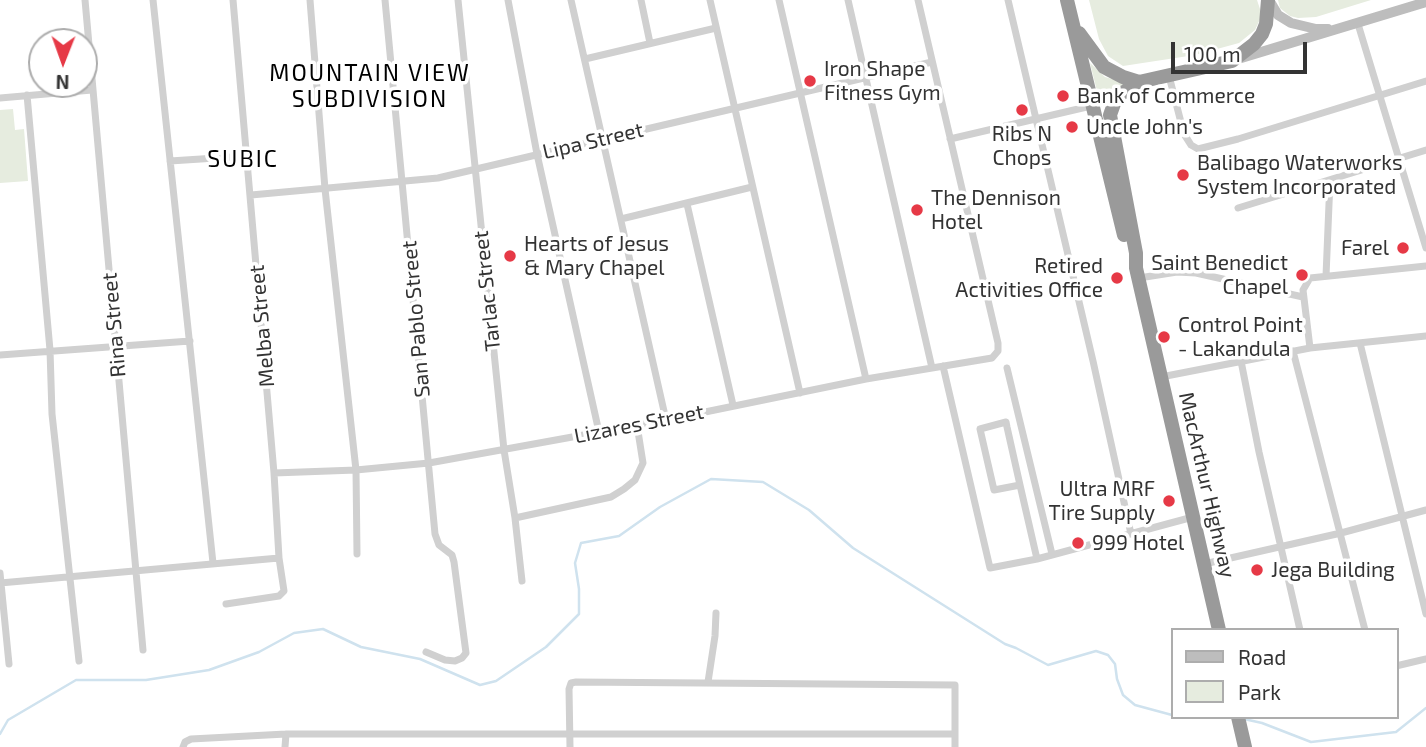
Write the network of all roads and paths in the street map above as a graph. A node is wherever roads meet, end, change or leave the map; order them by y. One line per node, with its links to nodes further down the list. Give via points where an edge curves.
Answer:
1 (85, 0): 19 (street, Rina Street)
2 (153, 0): 44 (street)
3 (233, 0): 42 (street, Melba Street)
4 (310, 0): 49 (street)
5 (385, 0): 47 (street, San Pablo Street)
6 (458, 0): 45 (street, Tarlac Street)
7 (508, 0): 41 (street)
8 (571, 0): 23 (street)
9 (641, 0): 22 (street)
10 (710, 0): 20 (street)
11 (779, 0): 30 (street)
12 (848, 0): 27 (street)
13 (918, 0): 25 (street)
14 (1008, 0): 37 (street)
15 (1268, 0): 21 (main road, via 1278,15 1291,23); 24 (highway, MacArthur Highway, via 1262,34)
16 (1426, 2): 18 (main road)
17 (1070, 8): 29 (highway, via 1086,45 1104,67); 35 (highway, MacArthur Highway)
18 (1358, 24): 21 (main road); 32 (street)
19 (87, 28)
20 (716, 28): 22 (street); 36 (street)
21 (1338, 29): 24 (main road)
22 (650, 43): 23 (street)
23 (585, 59): 38 (street)
24 (1232, 61): 26 (highway, MacArthur Highway)
25 (932, 62): 27 (street, Lipa Street); 39 (street)
26 (1168, 75): 29 (highway, MacArthur Highway); 32 (street, via 1187,140 1198,149)
27 (866, 78): 30 (street, Lipa Street); 69 (street)
28 (1426, 80): 32 (street)
29 (1139, 82): 56 (highway, MacArthur Highway, via 1115,101 1110,115)
30 (800, 93): 36 (street, Lipa Street); 72 (street)
31 (27, 95): 33 (street); 64 (street)
32 (1380, 95): 43 (street)
33 (0, 98)
34 (93, 98): 62 (street, Rina Street)
35 (1091, 106): 37 (street); 56 (highway, MacArthur Highway)
36 (734, 109): 38 (street, Lipa Street); 48 (street)
37 (1037, 118): 39 (street); 88 (street)
38 (604, 139): 41 (street, Lipa Street); 53 (street)
39 (950, 139): 68 (street, Lizares Street, via 998,351 988,359)
40 (1426, 150): 43 (street)
41 (537, 154): 45 (street, Lipa Street); 77 (street)
42 (247, 156): 44 (street); 50 (street, Melba Street)
43 (1398, 158): 46 (street); 54 (street)
44 (170, 161): 60 (street)
45 (475, 171): 47 (street, Lipa Street); 78 (street, Tarlac Street)
46 (1330, 180): 52 (street); 57 (street)
47 (403, 182): 49 (street, Lipa Street); 79 (street, San Pablo Street)
48 (752, 187): 51 (street); 73 (street)
49 (325, 189): 50 (street, Lipa Street); 80 (street)
50 (251, 195): 81 (street, Melba Street)
51 (687, 204): 53 (street); 74 (street)
52 (1238, 208)
53 (621, 219): 75 (street)
54 (1426, 248)
55 (1426, 266): 57 (street)
56 (1137, 273): 58 (street, via 1196,273); 71 (highway, MacArthur Highway)
57 (1326, 276): 58 (street, via 1307,281)
58 (1303, 297): 63 (street)
59 (1426, 336): 61 (street)
60 (190, 341): 62 (street); 94 (street)
61 (1360, 343): 63 (street); 84 (street)
62 (116, 345): 64 (street); 96 (street, Rina Street)
63 (1310, 348): 65 (street)
64 (50, 350): 66 (street); 98 (street, via 52,414)
65 (1293, 351): 67 (street); 87 (street)
66 (0, 355)
67 (1241, 361): 71 (street); 89 (street)
68 (943, 366): 69 (street, Lizares Street); 93 (street, via 990,568)
69 (932, 368): 72 (street, Lizares Street)
70 (1007, 368): 91 (street)
71 (1160, 378): 85 (highway, MacArthur Highway)
72 (866, 379): 73 (street, Lizares Street)
73 (800, 393): 74 (street, Lizares Street)
74 (733, 405): 75 (street, Lizares Street)
75 (666, 420): 76 (street, Lizares Street)
76 (637, 425): 77 (street, Lizares Street); 86 (street, via 643,463 635,480 624,489 611,497)
77 (600, 432): 78 (street, Lizares Street)
78 (503, 450): 79 (street, Lizares Street); 86 (street, Tarlac Street)
79 (429, 463): 80 (street, Lizares Street); 108 (street, San Pablo Street, via 435,534 454,562 466,653 455,661)
80 (356, 470): 81 (street, Lizares Street); 90 (street)
81 (274, 472): 92 (street, Melba Street)
82 (1020, 485): 82 (street, via 1006,422 980,429 994,490); 93 (street)
83 (1426, 510): 84 (street)
84 (1403, 516): 87 (street); 103 (street)
85 (1193, 517): 88 (street); 95 (highway, MacArthur Highway)
86 (515, 518): 99 (street, Tarlac Street)
87 (1341, 533): 89 (street); 106 (street)
88 (1131, 534): 91 (street)
89 (1281, 546): 95 (street); 105 (street)
90 (357, 554)
91 (1052, 555): 93 (street)
92 (279, 558): 94 (street); 101 (street, Melba Street, via 282,595)
93 (1037, 559)
94 (213, 563): 96 (street)
95 (1204, 564): 104 (highway, MacArthur Highway)
96 (138, 572): 98 (street); 107 (street, Rina Street)
97 (0, 573): 100 (street)
98 (71, 577): 100 (street); 110 (street)
99 (522, 581)
100 (0, 583): 111 (street)
101 (226, 604)
102 (716, 613): 113 (street)
103 (1426, 614)
104 (1219, 628)
105 (1300, 628)
106 (1365, 628)
107 (143, 650)
108 (426, 652)
109 (1426, 659): 112 (street)
110 (79, 661)
111 (9, 664)
112 (1398, 666)
113 (708, 682): 116 (street, via 955,685); 117 (street, via 571,683)
114 (1239, 720): 124 (highway)
115 (286, 734): 117 (street); 118 (street); 121 (street)
116 (955, 734): 117 (street); 123 (street)
117 (570, 735): 122 (street)
118 (235, 736): 119 (street, via 191,739); 120 (street)
119 (183, 747)
120 (234, 747)
121 (285, 747)
122 (570, 747)
123 (955, 747)
124 (1245, 747)

